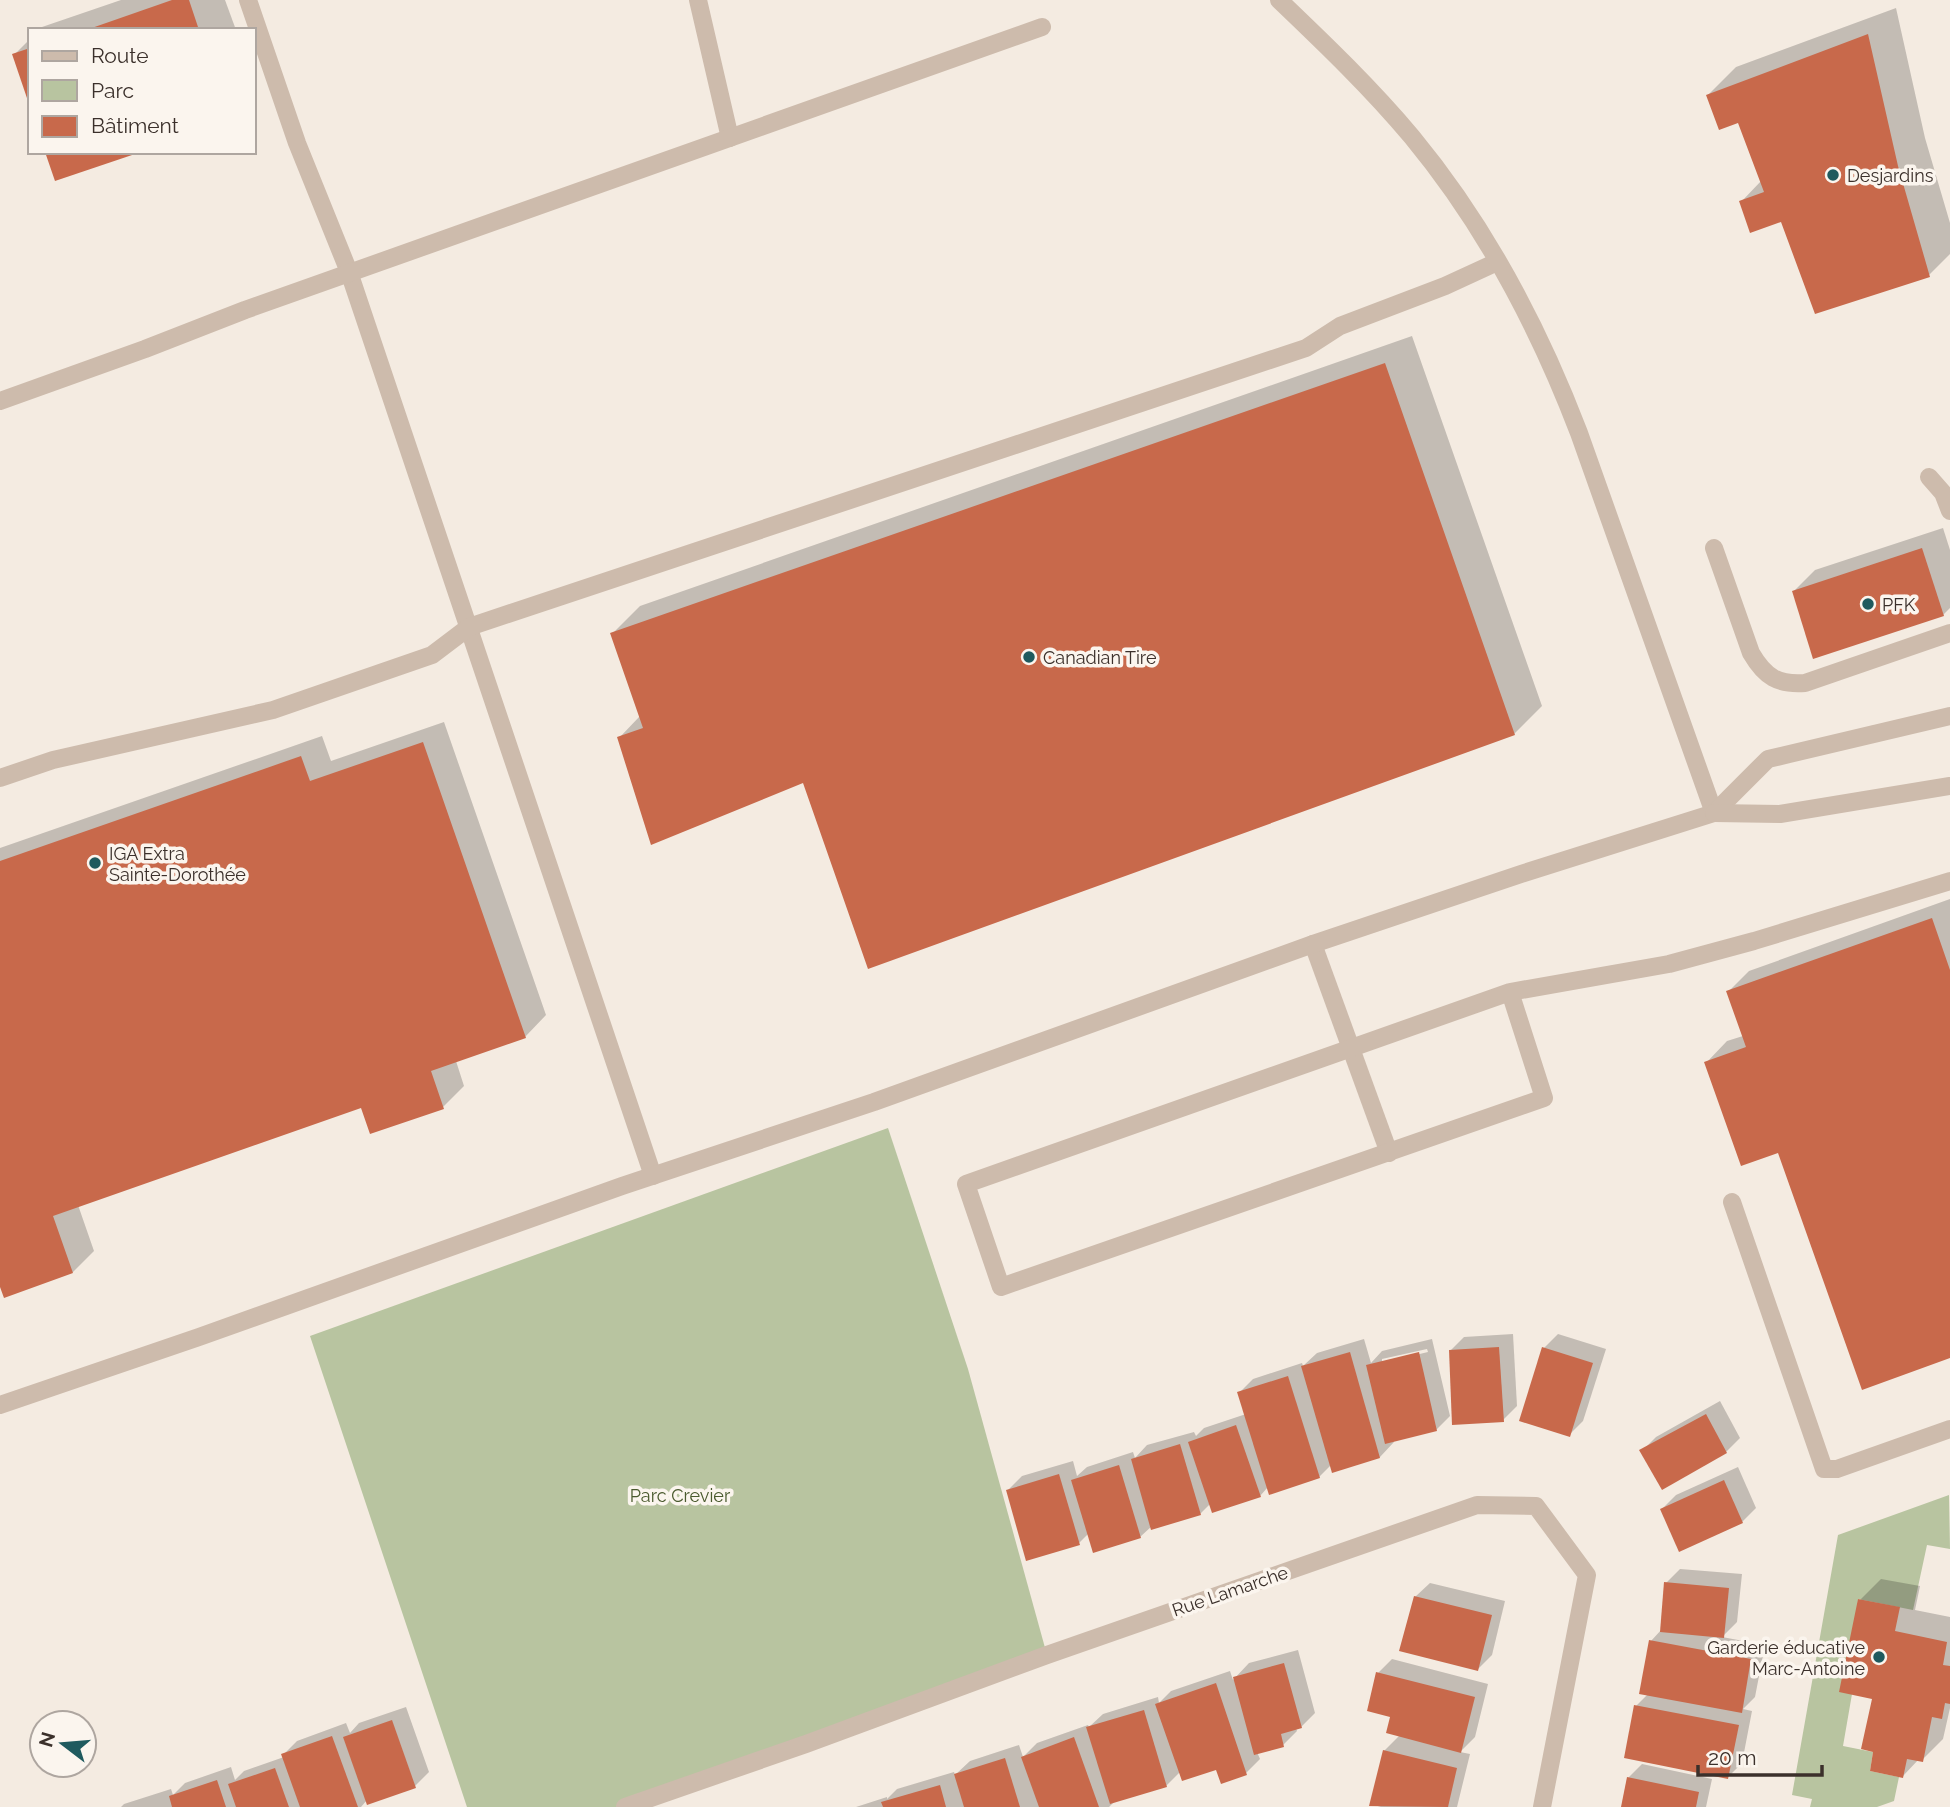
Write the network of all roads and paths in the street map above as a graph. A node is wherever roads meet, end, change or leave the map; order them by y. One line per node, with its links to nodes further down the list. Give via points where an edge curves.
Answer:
1 (248, 0): 7 (street)
2 (698, 0): 5 (street)
3 (1279, 0): 6 (street, via 1360,78 1413,138)
4 (1042, 27): 5 (street)
5 (730, 138): 7 (street)
6 (1497, 262): 12 (street, via 1339,326 1306,348); 17 (street, via 1559,380)
7 (349, 272): 8 (street); 12 (street)
8 (0, 401)
9 (1929, 477): 10 (street, via 1943,493)
10 (1950, 511)
11 (1714, 548): 13 (street, via 1751,653 1760,668 1777,680 1805,683)
12 (469, 627): 15 (street, via 432,654 273,710 53,760); 23 (street)
13 (1950, 633)
14 (1950, 716): 17 (street, via 1768,759)
15 (0, 778)
16 (1950, 786): 17 (street, via 1780,814)
17 (1714, 813): 19 (street)
18 (1950, 881): 20 (street, via 1669,964)
19 (1312, 944): 21 (street); 23 (street, via 874,1102)
20 (1510, 992): 21 (street); 22 (street, via 1544,1098)
21 (1352, 1048): 22 (street); 22 (street, via 966,1184 1001,1287)
22 (1389, 1153)
23 (653, 1176): 25 (street)
24 (1732, 1202): 26 (street, via 1824,1469 1837,1469)
25 (0, 1405)
26 (1950, 1429)
27 (625, 1807): 28 (street, Rue Lamarche, via 1477,1505 1536,1506 1587,1575)
28 (1542, 1807)

